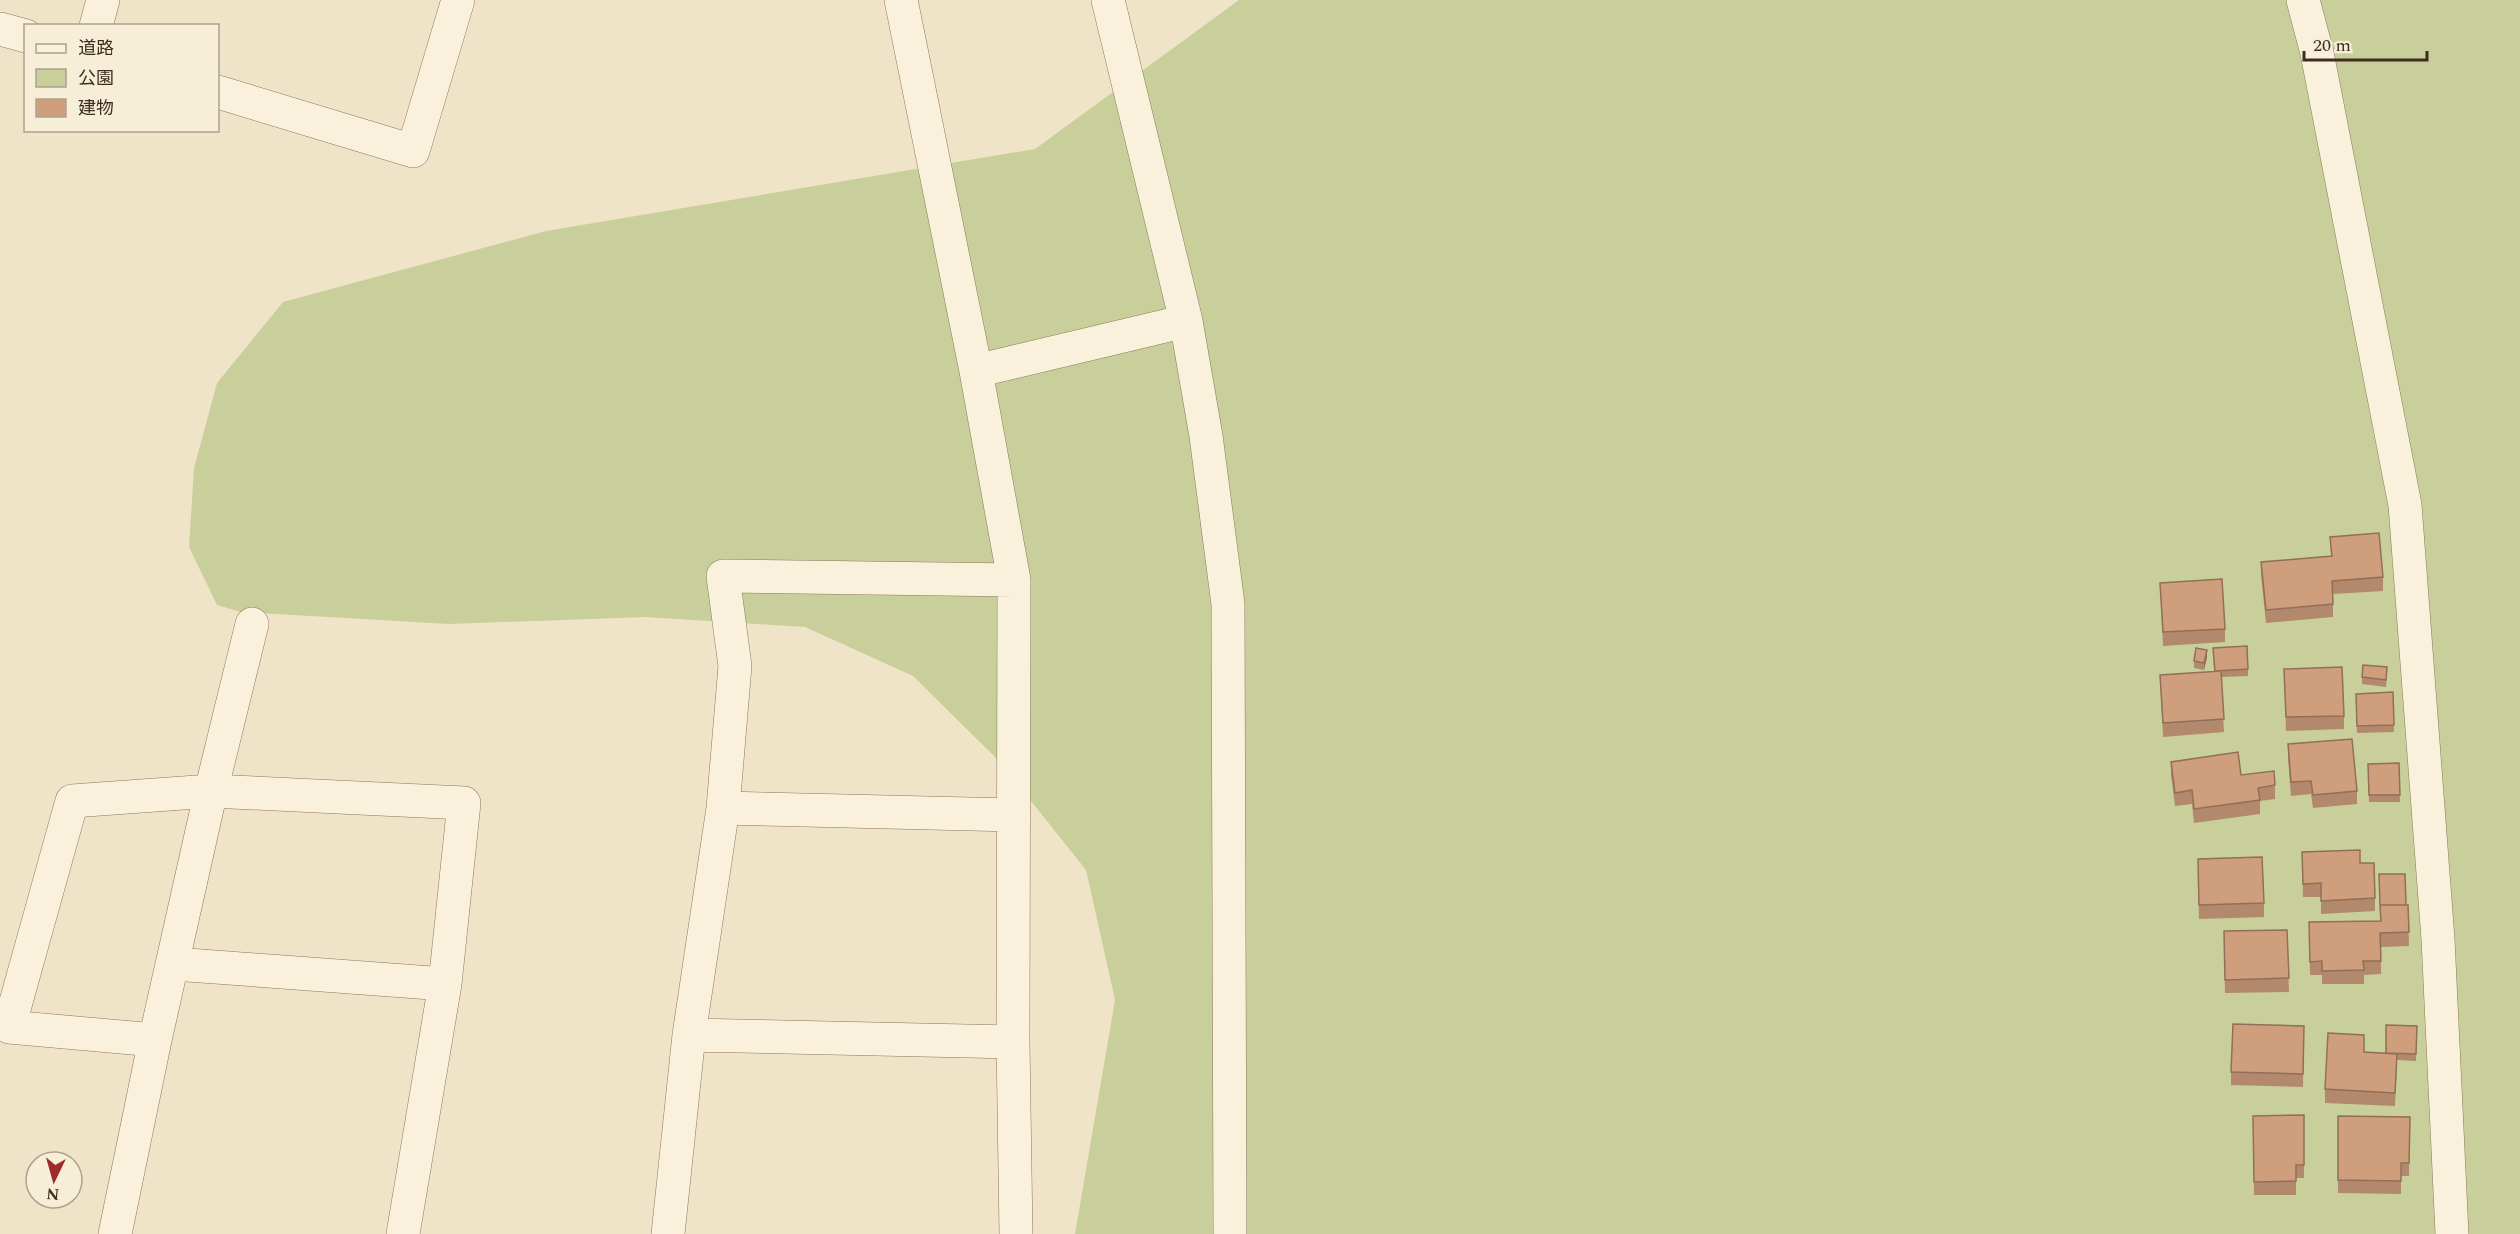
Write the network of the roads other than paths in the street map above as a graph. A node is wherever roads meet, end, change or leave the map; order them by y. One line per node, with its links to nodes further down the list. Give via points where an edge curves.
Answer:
1 (103, 0): 6 (street)
2 (458, 0): 9 (street, via 413,151)
3 (901, 0): 11 (street)
4 (1108, 0): 10 (street)
5 (2303, 0): 27 (street, via 2317,53 2406,505 2438,939)
6 (97, 24)
7 (0, 29): 8 (street)
8 (24, 35)
9 (219, 92)
10 (1186, 321): 11 (street); 26 (street, via 1228,604)
11 (976, 371): 12 (street)
12 (1014, 580): 15 (street, via 723,576 735,666); 16 (street)
13 (252, 624): 14 (street)
14 (211, 791): 17 (street); 18 (street, via 464,803); 20 (street, via 72,801 9,1027)
15 (723, 808): 16 (street); 19 (street)
16 (1013, 815): 21 (street)
17 (174, 963): 18 (street); 20 (street)
18 (445, 984): 23 (street)
19 (689, 1035): 21 (street); 24 (street)
20 (155, 1040): 22 (street)
21 (1013, 1042): 25 (street)
22 (115, 1234)
23 (403, 1234)
24 (668, 1234)
25 (1016, 1234)
26 (1230, 1234)
27 (2452, 1234)

